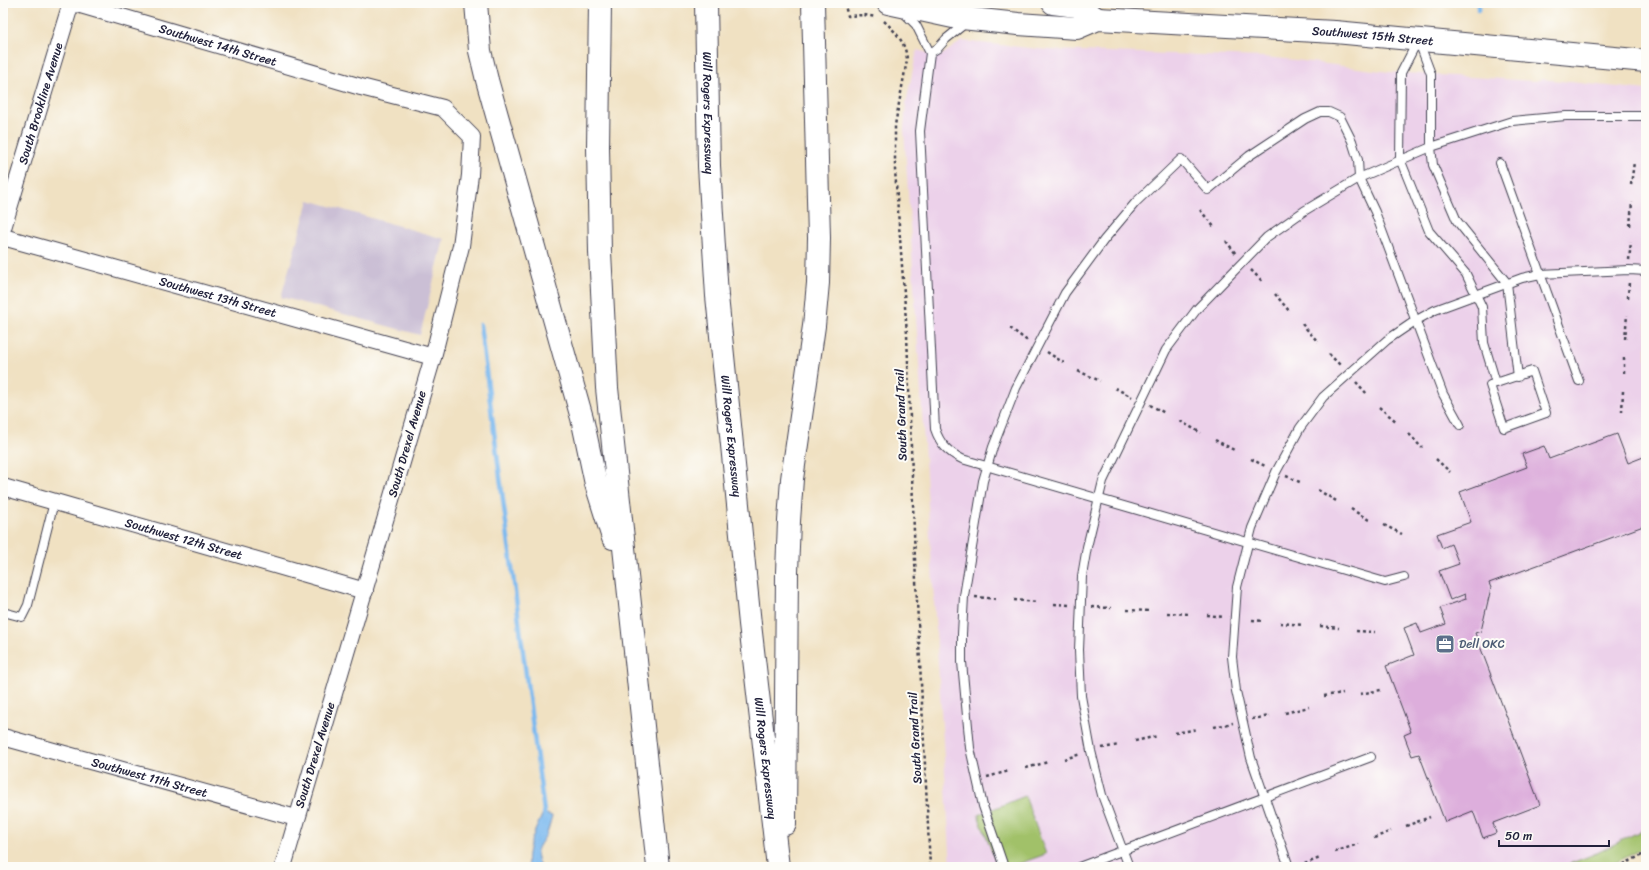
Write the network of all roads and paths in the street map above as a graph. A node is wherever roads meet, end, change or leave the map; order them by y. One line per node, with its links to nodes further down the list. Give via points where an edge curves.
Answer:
1 (72, 3): 14 (street, Southwest 14th Street); 25 (street, South Brookline Avenue)
2 (476, 3): 96 (main road, via 480,50 487,80 582,418 596,484)
3 (600, 3): 96 (main road, via 600,260 607,388)
4 (813, 3): 160 (main road, via 818,282 789,521)
5 (844, 3): 161 (path, South Grand Trail, via 848,16 872,16 885,22 899,37 906,53 895,126 896,170 907,334)
6 (1053, 3): 10 (main road, Southwest 15th Street, via 1077,6)
7 (891, 4): 9 (main road, Southwest 15th Street); 12 (lane, via 916,24)
8 (706, 7): 159 (main road, Will Rogers Expressway, via 709,166 717,296 750,624)
9 (971, 19): 10 (main road, Southwest 15th Street, via 1077,28); 12 (lane)
10 (1098, 19): 11 (main road, Southwest 15th Street, via 1335,32)
11 (1418, 40): 13 (main road, Southwest 15th Street); 16 (lane, via 1431,74); 17 (lane, via 1401,73)
12 (930, 53): 80 (lane, via 920,131 935,429 939,440 955,456)
13 (1646, 61)
14 (361, 87): 52 (street, South Drexel Avenue, via 443,108 472,137 461,246)
15 (1646, 116): 16 (lane, via 1566,116 1512,121)
16 (1431, 147): 17 (lane); 37 (lane, via 1433,165 1457,221)
17 (1400, 159): 20 (lane); 39 (lane, via 1429,230 1466,274)
18 (1634, 162): 21 (path)
19 (1500, 163): 34 (lane)
20 (1359, 178): 43 (lane, via 1375,212); 80 (lane, via 1358,160 1352,141 1340,117 1329,112 1320,112 1305,119 1249,156 1208,190 1181,159 1136,202 1065,293 1016,388); 87 (lane, via 1267,237 1197,309 1166,350 1103,482)
21 (1631, 185)
22 (1632, 202): 24 (path)
23 (1200, 210): 26 (path)
24 (1630, 226)
25 (3, 228)
26 (1215, 228)
27 (3, 237): 52 (street, Southwest 13th Street)
28 (1226, 240): 30 (path)
29 (1631, 242): 31 (path)
30 (1238, 256)
31 (1629, 261)
32 (1249, 268): 36 (path)
33 (1646, 271): 34 (lane)
34 (1540, 274): 37 (lane); 60 (lane)
35 (1629, 279): 40 (path)
36 (1263, 282)
37 (1506, 283): 39 (lane); 57 (lane)
38 (1275, 294): 41 (path)
39 (1476, 294): 43 (lane, via 1434,310); 61 (lane, via 1482,307 1484,343)
40 (1628, 298)
41 (1290, 312)
42 (1627, 315): 46 (path)
43 (1415, 321): 72 (lane, via 1443,394); 94 (lane, via 1387,340 1323,397 1300,428 1276,472)
44 (1302, 324): 48 (path)
45 (1010, 328): 47 (path)
46 (1626, 339)
47 (1029, 342)
48 (1318, 342)
49 (1045, 350): 53 (path)
50 (1329, 354): 54 (path)
51 (1624, 355): 56 (path)
52 (433, 357): 97 (street, South Drexel Avenue)
53 (1064, 363)
54 (1343, 368)
55 (1078, 371): 59 (path)
56 (1624, 373)
57 (1518, 376): 61 (lane); 61 (lane, via 1532,371 1546,413 1504,428 1490,385)
58 (1354, 380): 64 (path)
59 (1100, 381)
60 (1580, 381)
61 (1496, 383)
62 (1115, 388): 65 (path)
63 (1623, 391): 68 (path)
64 (1368, 395)
65 (1132, 397)
66 (1148, 404): 69 (path)
67 (1379, 407): 71 (path)
68 (1622, 412)
69 (1165, 413)
70 (1180, 421): 73 (path)
71 (1397, 422)
72 (1460, 425)
73 (1201, 433)
74 (1409, 434): 76 (path)
75 (1216, 440): 77 (path)
76 (1422, 448)
77 (1236, 452)
78 (1436, 458): 82 (path)
79 (1251, 459): 81 (path)
80 (987, 467): 87 (lane); 162 (lane, via 964,596 962,662 970,748 983,806)
81 (1268, 468)
82 (1450, 472)
83 (1283, 476): 84 (path)
84 (1302, 483)
85 (3, 487): 88 (street, Southwest 12th Street)
86 (1318, 490): 89 (path)
87 (1099, 499): 94 (lane); 152 (lane, via 1082,576 1079,650 1081,696 1102,795)
88 (54, 502): 97 (street, Southwest 12th Street); 108 (lane, via 28,605 22,618)
89 (1338, 502)
90 (1351, 509): 91 (path)
91 (1369, 520)
92 (1384, 525): 93 (path)
93 (1402, 534)
94 (1248, 542): 95 (lane, via 1385,582); 145 (lane, via 1237,587 1232,657 1242,722)
95 (1404, 577)
96 (628, 587): 158 (main road)
97 (365, 591): 147 (street, South Drexel Avenue)
98 (974, 597): 99 (path)
99 (997, 599)
100 (1014, 600): 101 (path)
101 (1037, 602)
102 (1054, 604): 103 (path)
103 (1066, 604)
104 (1090, 607): 105 (path)
105 (1111, 608)
106 (1127, 610): 107 (path)
107 (1151, 611)
108 (3, 612)
109 (1167, 612): 110 (path)
110 (1191, 614)
111 (1207, 616): 112 (path)
112 (1218, 616)
113 (1252, 620): 114 (path)
114 (1263, 621)
115 (1280, 623): 116 (path)
116 (1303, 625)
117 (1320, 626): 118 (path)
118 (1339, 628)
119 (1356, 631): 120 (path)
120 (1375, 632)
121 (1381, 690): 123 (path)
122 (1343, 693): 124 (path)
123 (1360, 694)
124 (1324, 696)
125 (1309, 707): 126 (path)
126 (1285, 713)
127 (1270, 716): 128 (path)
128 (1250, 720)
129 (1234, 723): 130 (path)
130 (1214, 727)
131 (1198, 729): 132 (path)
132 (1175, 733)
133 (1158, 736): 135 (path)
134 (3, 737): 147 (street, Southwest 11th Street)
135 (1135, 742)
136 (1119, 745): 137 (path)
137 (1099, 749)
138 (1083, 753): 140 (path)
139 (1371, 757): 145 (lane)
140 (1064, 759)
141 (1048, 762): 142 (path)
142 (1026, 768)
143 (1009, 771): 144 (path)
144 (986, 777)
145 (1265, 797): 152 (lane); 165 (lane)
146 (1430, 817): 148 (path)
147 (296, 818): 157 (street, South Drexel Avenue)
148 (1406, 826)
149 (1392, 831): 150 (path)
150 (1374, 838)
151 (1358, 844): 153 (path)
152 (1123, 850): 163 (lane); 164 (lane)
153 (1336, 852)
154 (1646, 853): 166 (path)
155 (1320, 858): 156 (path)
156 (1299, 866)
157 (283, 867)
158 (658, 867)
159 (778, 867)
160 (784, 867)
161 (930, 867)
162 (1004, 867)
163 (1080, 867)
164 (1129, 867)
165 (1289, 867)
166 (1618, 867)

